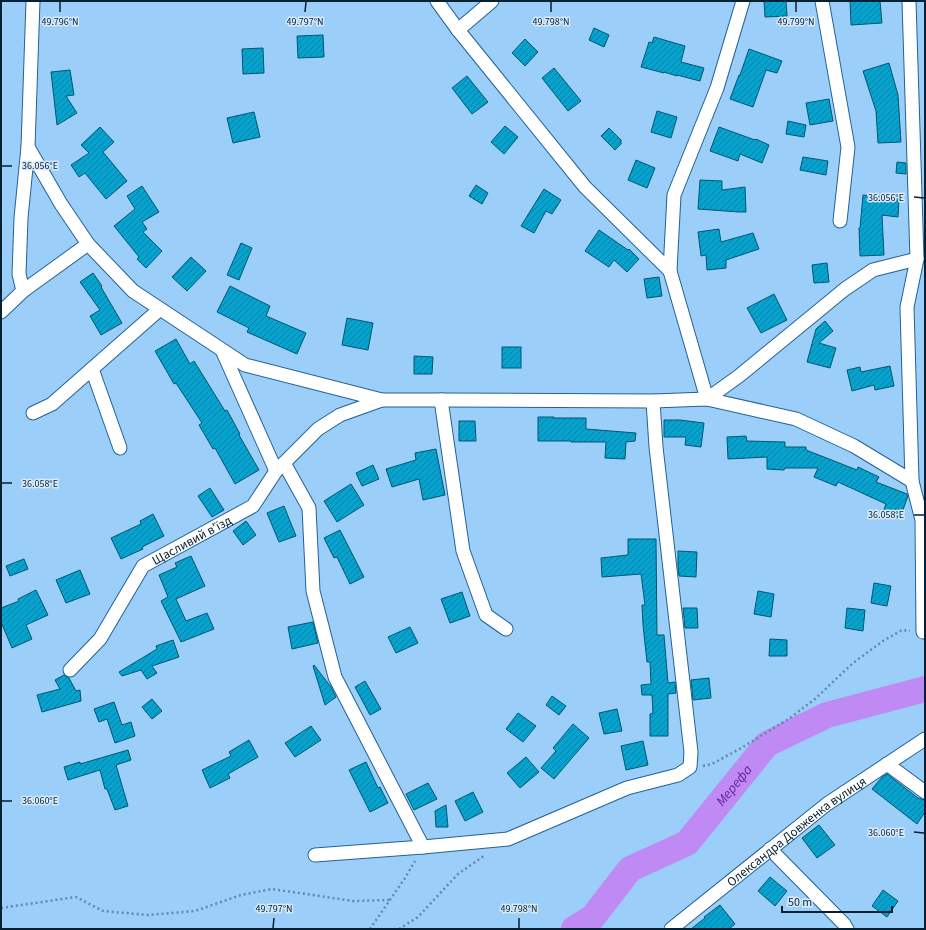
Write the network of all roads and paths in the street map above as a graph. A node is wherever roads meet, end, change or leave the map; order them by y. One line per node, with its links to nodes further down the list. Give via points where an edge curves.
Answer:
1 (33, 1): 8 (street)
2 (437, 1): 7 (street)
3 (492, 1): 7 (street)
4 (743, 1): 12 (street, via 717,88 674,195)
5 (822, 1): 9 (street, via 848,147)
6 (909, 1): 11 (street)
7 (458, 30): 12 (street, via 585,187)
8 (28, 147): 10 (street); 13 (street, via 19,274)
9 (840, 221)
10 (88, 244): 13 (street); 14 (street, via 133,291)
11 (917, 259): 18 (street, via 873,270 845,288 740,376); 25 (street, via 907,307)
12 (670, 271): 18 (street)
13 (23, 291): 15 (street)
14 (160, 309): 16 (street); 17 (street)
15 (1, 312)
16 (222, 350): 19 (street, via 245,365); 24 (street)
17 (92, 369): 22 (street, via 52,404); 23 (street)
18 (706, 399): 21 (street); 25 (street, via 796,419 854,446)
19 (382, 400): 20 (street); 24 (street, Щасливий в'їзд, via 340,415 318,429)
20 (441, 400): 21 (street); 26 (street, via 463,551 486,615)
21 (652, 401): 31 (street, via 692,752)
22 (33, 413)
23 (120, 448)
24 (280, 467): 28 (street, Щасливий в'їзд, via 253,506 142,566 100,639); 33 (street, via 309,508 313,591 335,677)
25 (912, 481): 27 (street, via 922,520)
26 (506, 629)
27 (923, 632): 31 (path, via 902,630 853,663 815,699 790,718 712,764)
28 (70, 670)
29 (925, 739): 30 (street, Олександра Довженка вулиця)
30 (887, 764): 32 (street); 34 (street, Олександра Довженка вулиця, via 827,804)
31 (690, 768): 33 (street, via 678,775 627,788 508,839)
32 (925, 792)
33 (423, 847): 36 (street); 37 (path)
34 (770, 850): 41 (street, Олександра Довженка вулиця); 42 (street)
35 (490, 852): 40 (path, via 458,874 418,917)
36 (315, 855)
37 (390, 900): 38 (path, via 353,901 272,889 241,895 196,911 148,915 103,911 76,897); 39 (path)
38 (1, 908)
39 (370, 929)
40 (399, 929)
41 (671, 929)
42 (847, 929)

